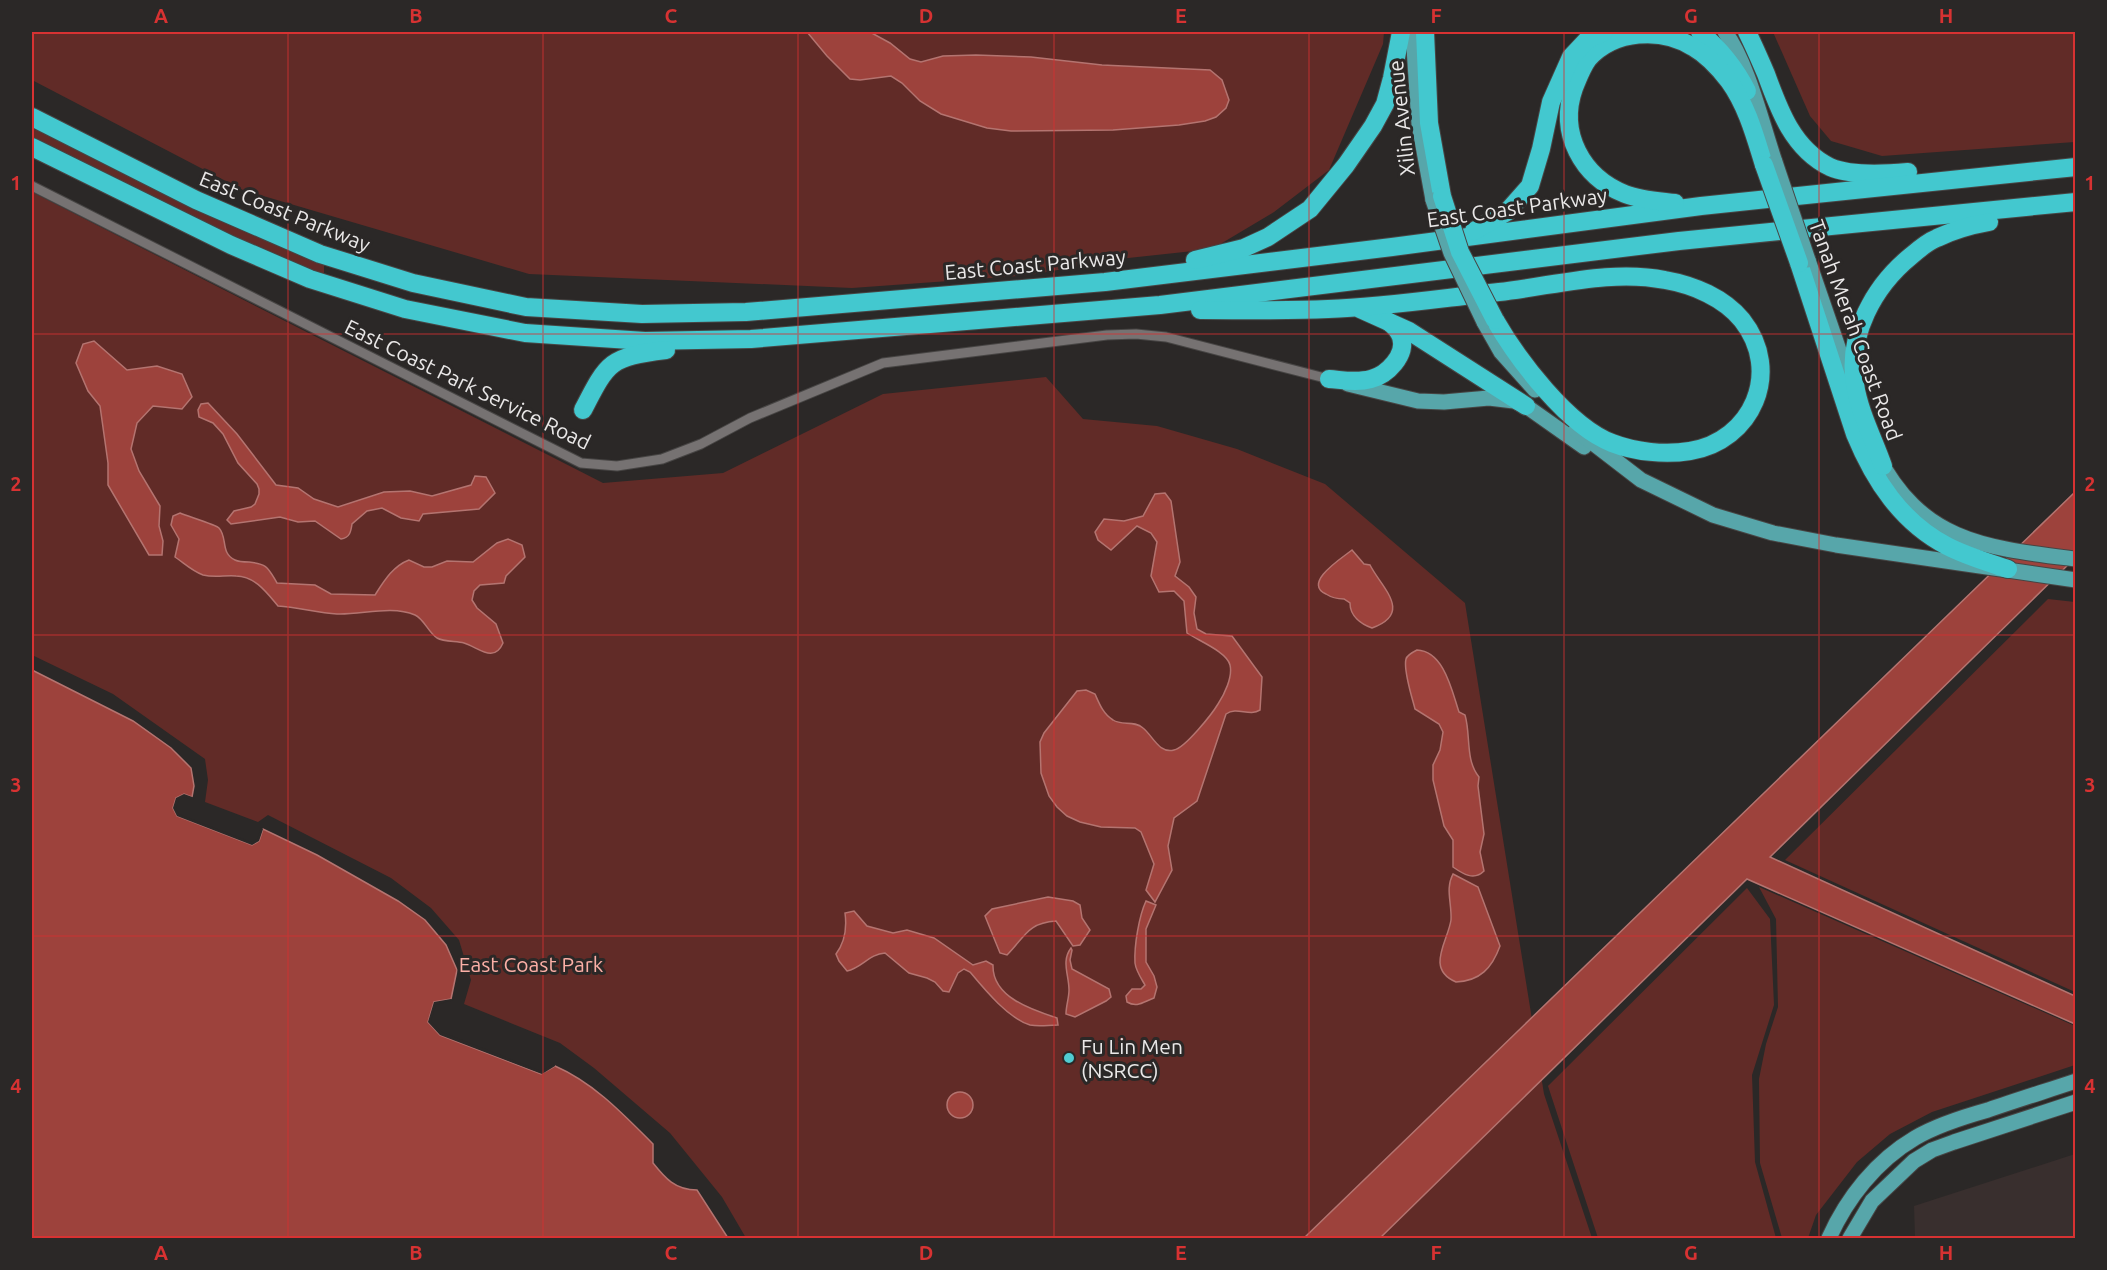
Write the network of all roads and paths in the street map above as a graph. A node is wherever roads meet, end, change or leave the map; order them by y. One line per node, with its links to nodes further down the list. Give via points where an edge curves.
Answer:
1 (1401, 32): 23 (highway, via 1385,104 1346,165 1310,209 1244,248 1169,266)
2 (1413, 32): 16 (main road, Xilin Avenue, via 1419,124)
3 (1425, 32): 16 (highway)
4 (1604, 32): 20 (highway, via 1587,40 1571,57 1551,102 1530,186 1500,218)
5 (1700, 32): 8 (highway, via 1720,49 1739,74)
6 (1725, 32): 8 (main road, via 1745,70)
7 (1748, 32): 11 (highway, via 1790,130 1807,152 1831,168 1887,174)
8 (1756, 108): 12 (main road)
9 (32, 117): 23 (highway, East Coast Parkway, via 196,200 320,254 413,283 526,307 642,314 746,312)
10 (32, 147): 15 (highway)
11 (2076, 158)
12 (1770, 163): 18 (highway, via 1729,82 1692,46 1648,34 1620,38 1603,46 1588,60 1571,96 1569,129 1579,156 1597,177 1628,196); 22 (highway, bridge)
13 (2076, 167): 18 (highway, East Coast Parkway)
14 (32, 186): 29 (street, East Coast Park Service Road, via 581,463 617,466 662,459 883,363 1107,335 1166,337)
15 (127, 195): 21 (highway); 28 (highway, via 310,279 405,309 525,333 645,341)
16 (1437, 198): 27 (highway, bridge)
17 (2076, 202): 19 (highway)
18 (1701, 206): 20 (highway, East Coast Parkway)
19 (2030, 208): 24 (highway, via 1679,242); 32 (highway, via 2021,215 1967,226 1936,238 1900,265 1880,287 1865,315 1854,373 1857,395)
20 (1462, 237): 23 (highway, East Coast Parkway)
21 (223, 255)
22 (1803, 262): 32 (main road, Tanah Merah Coast Road); 35 (highway, via 1855,434 1887,496 1899,511 1946,546)
23 (1139, 278)
24 (1160, 305): 25 (highway, via 1267,310); 28 (highway)
25 (1355, 307): 26 (highway); 27 (highway, via 1598,278 1639,276 1665,280 1710,295 1743,321 1760,360 1761,382 1754,405 1740,425 1723,439 1703,449 1683,452 1635,449 1612,443 1570,414)
26 (1385, 319): 29 (highway, via 1401,337 1401,351 1393,364 1381,375 1366,380); 30 (highway)
27 (1489, 321): 33 (main road, Tanah Merah Coast Road, via 1501,352 1551,408)
28 (751, 339): 31 (highway, via 627,356 605,369)
29 (1329, 379): 30 (main road, via 1418,401 1496,398)
30 (1526, 406): 33 (main road, via 1590,452)
31 (583, 410)
32 (1883, 466): 35 (main road, Tanah Merah Coast Road, via 1899,491 1930,520)
33 (1641, 480): 35 (main road, Tanah Merah Coast Road, via 1713,515 1773,533 1836,546)
34 (2076, 559): 35 (main road, Tanah Merah Coast Road)
35 (2009, 560): 36 (main road, Tanah Merah Coast Road)
36 (2071, 580)
37 (2076, 1081): 39 (main road, via 1968,1116 1915,1138 1861,1185 1847,1202)
38 (2076, 1102): 40 (main road, via 1932,1150 1914,1161 1872,1201)
39 (1829, 1239)
40 (1850, 1239)

